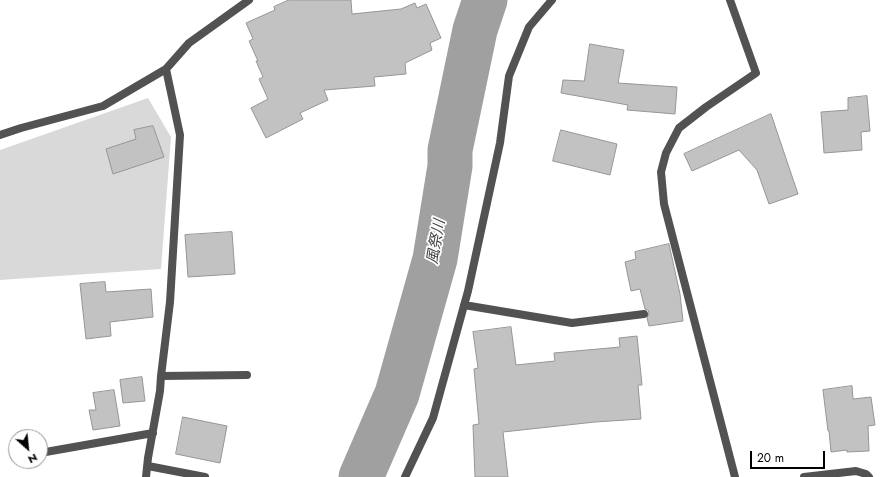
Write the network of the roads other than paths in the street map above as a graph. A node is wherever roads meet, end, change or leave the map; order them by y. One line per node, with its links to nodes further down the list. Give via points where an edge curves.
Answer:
1 (249, 0): 4 (street, via 189,43)
2 (552, 0): 6 (street, via 529,27 509,76 500,143)
3 (730, 0): 16 (street, via 756,73 679,128 666,153 662,172 664,204)
4 (166, 69): 5 (street, via 103,106); 9 (street, via 180,135 170,302)
5 (0, 135)
6 (464, 305): 7 (street, via 572,323); 15 (street, via 433,418)
7 (644, 314)
8 (247, 375): 9 (street)
9 (161, 376): 10 (street)
10 (152, 433): 11 (street); 12 (street)
11 (48, 452)
12 (148, 466): 13 (street); 14 (street)
13 (146, 477)
14 (205, 477)
15 (405, 477)
16 (735, 477)
17 (804, 477): 18 (street, via 856,470)
18 (869, 477)

